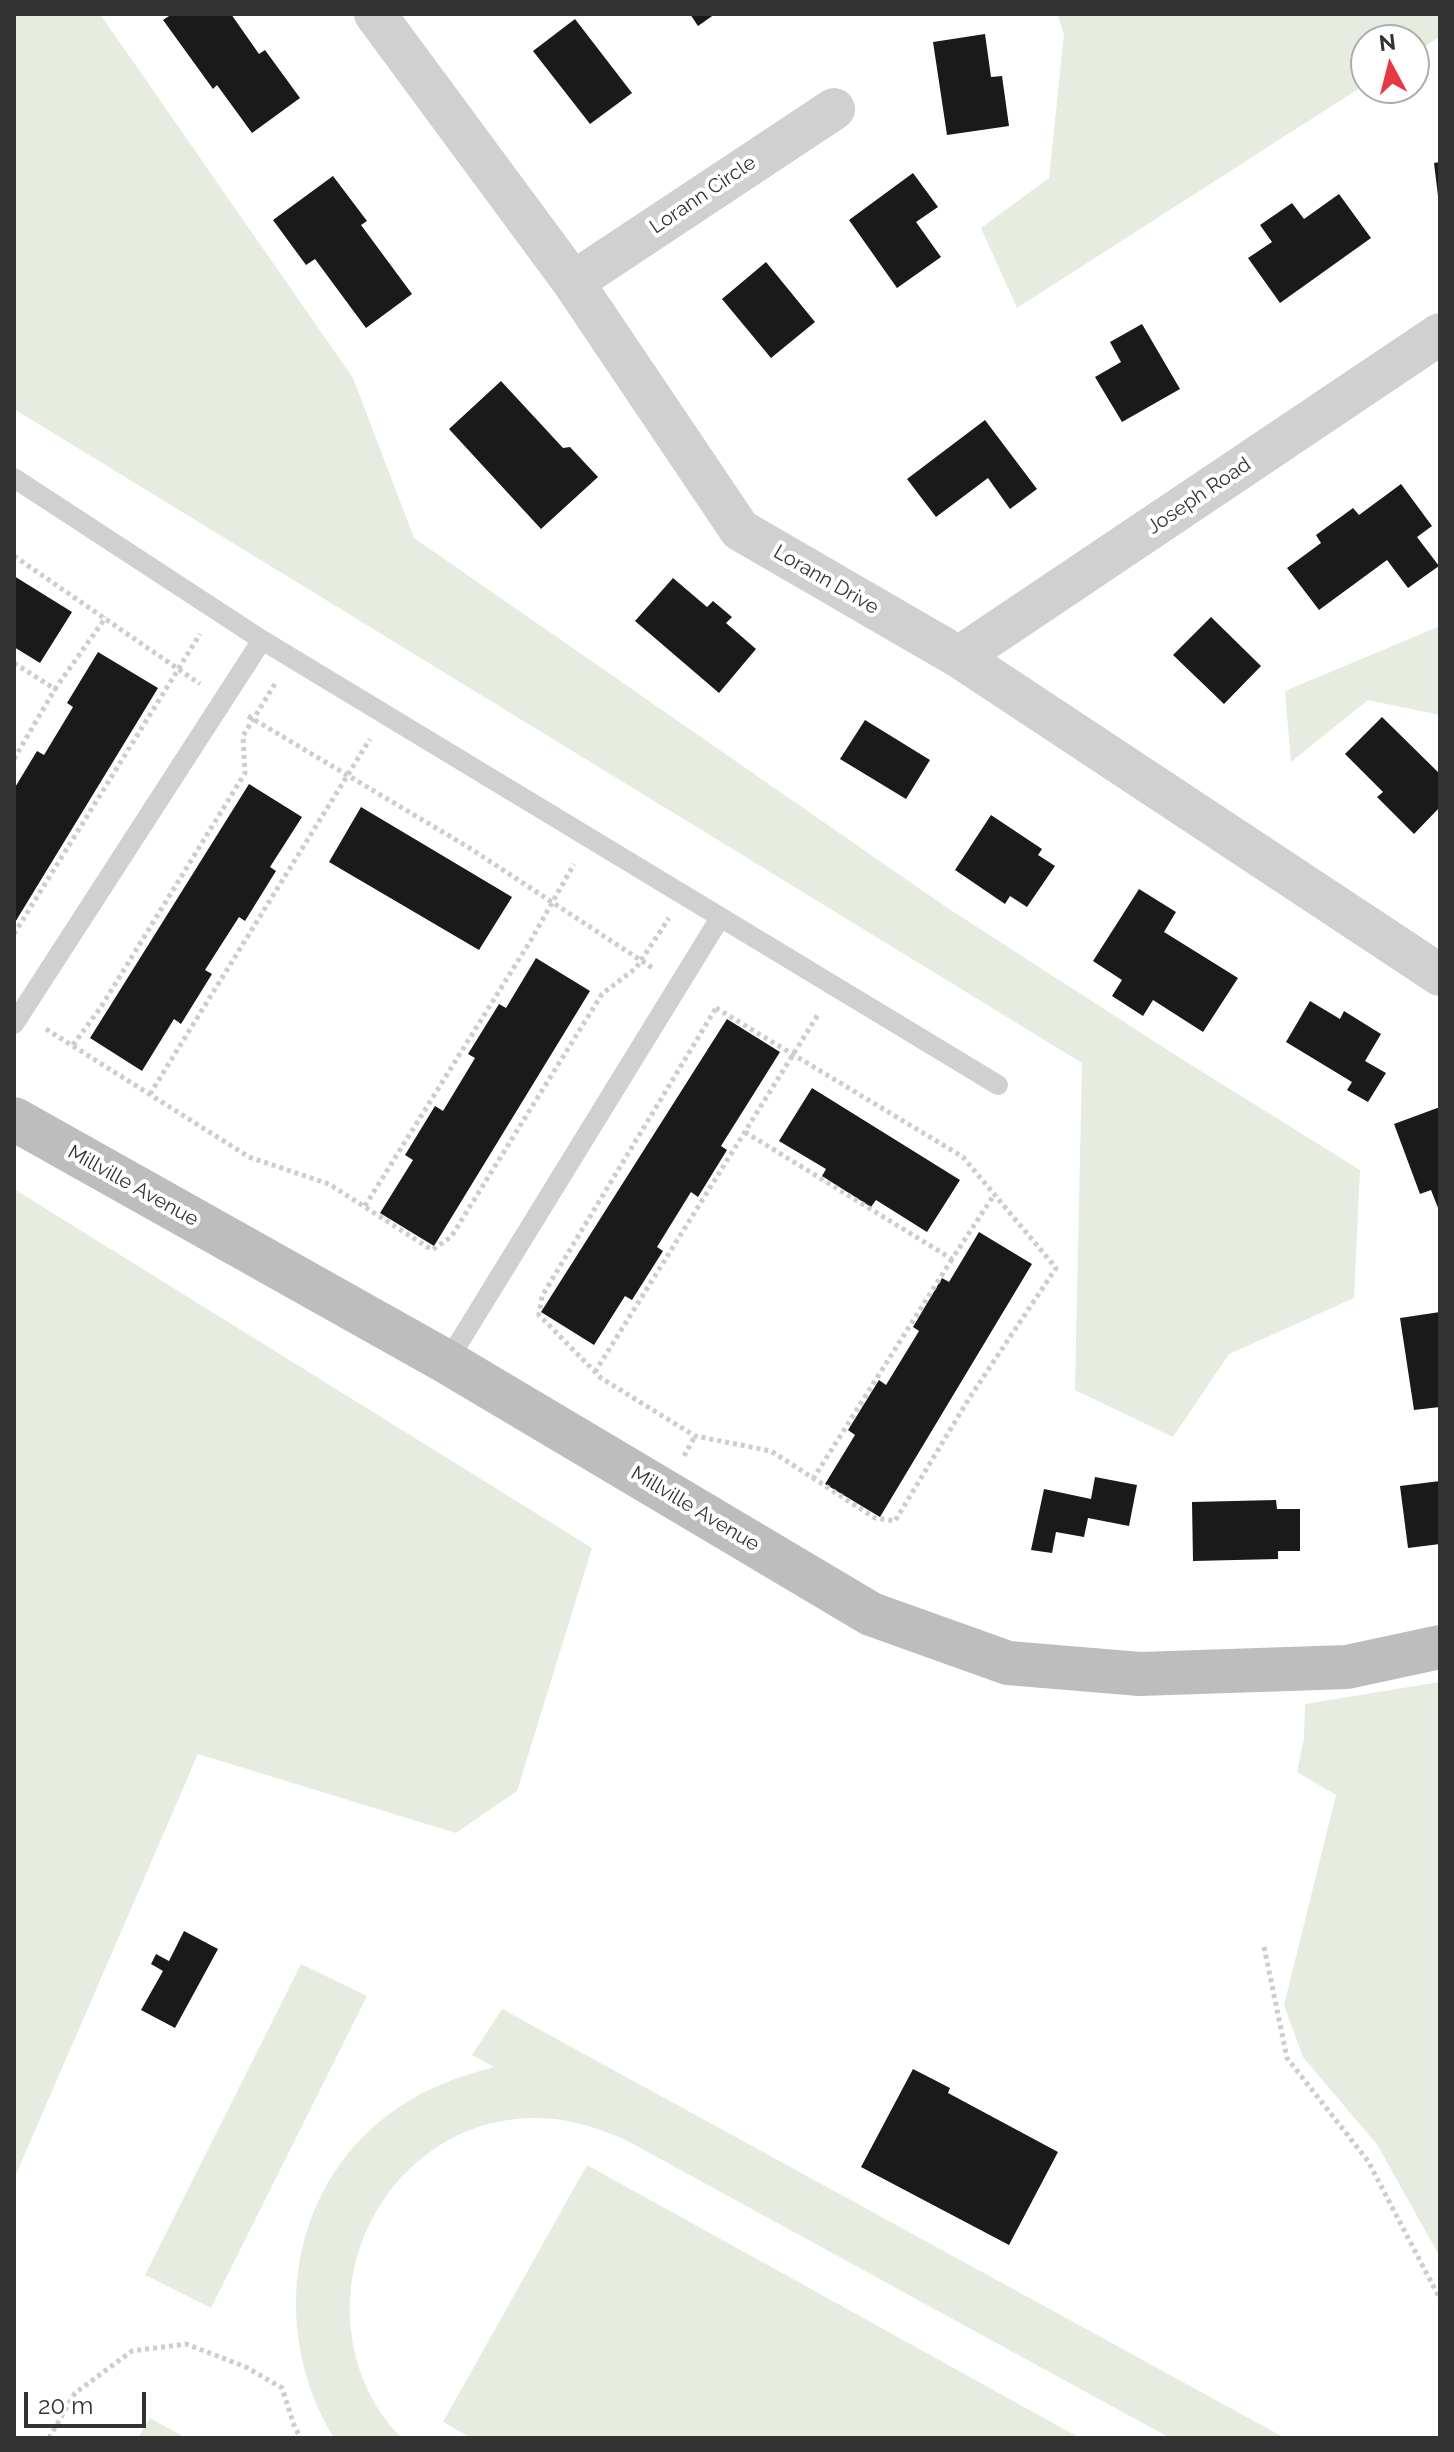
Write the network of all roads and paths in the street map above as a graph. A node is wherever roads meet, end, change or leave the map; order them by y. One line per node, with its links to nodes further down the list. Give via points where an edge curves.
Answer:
1 (375, 14): 3 (street, Lorann Drive)
2 (834, 109): 3 (street, Lorann Circle)
3 (573, 282): 11 (street, Lorann Drive, via 740,530)
4 (1440, 334): 11 (street, Joseph Road)
5 (14, 478): 7 (lane)
6 (14, 556): 8 (path)
7 (215, 609): 9 (lane); 13 (path)
8 (106, 617): 13 (path); 14 (path)
9 (262, 640): 10 (lane); 15 (lane)
10 (291, 657): 16 (lane); 17 (path)
11 (959, 657): 26 (street, Lorann Drive)
12 (14, 663): 14 (path)
13 (180, 669): 15 (path); 24 (path)
14 (55, 689): 18 (path)
15 (223, 700): 17 (path); 30 (lane)
16 (385, 715): 19 (path); 20 (lane)
17 (253, 719): 19 (path); 32 (path, via 243,736 245,773)
18 (14, 759)
19 (348, 776): 22 (path); 35 (path)
20 (589, 839): 21 (lane); 22 (path)
21 (683, 896): 23 (lane); 25 (path)
22 (553, 903): 25 (path); 39 (path)
23 (720, 918): 27 (lane); 28 (lane)
24 (14, 934)
25 (641, 960): 27 (path); 39 (path, via 602,994 451,1237 432,1250)
26 (1440, 975)
27 (679, 984): 29 (path); 41 (lane)
28 (835, 987): 33 (path); 34 (lane)
29 (716, 1008): 33 (path); 42 (path, via 542,1296 539,1315)
30 (14, 1024)
31 (44, 1027): 32 (path)
32 (73, 1045): 35 (path)
33 (793, 1053): 37 (path); 38 (path, via 963,1157)
34 (998, 1085)
35 (150, 1094): 39 (path, via 249,1157 329,1184)
36 (14, 1119): 41 (street, Millville Avenue)
37 (745, 1132): 40 (path); 42 (path)
38 (995, 1195): 40 (path); 43 (path, via 1056,1268 895,1521 875,1518)
39 (365, 1206)
40 (952, 1259): 43 (path)
41 (447, 1362): 44 (street, Millville Avenue, via 871,1614 1008,1663 1140,1674 1347,1667)
42 (595, 1372): 43 (path, via 695,1436 771,1451)
43 (813, 1479)
44 (1440, 1647)
45 (1264, 1947): 46 (path, via 1287,2058 1368,2161)
46 (1440, 2299)
47 (49, 2438): 48 (path, via 75,2393 132,2351 186,2344 246,2367 282,2388)
48 (301, 2438)

